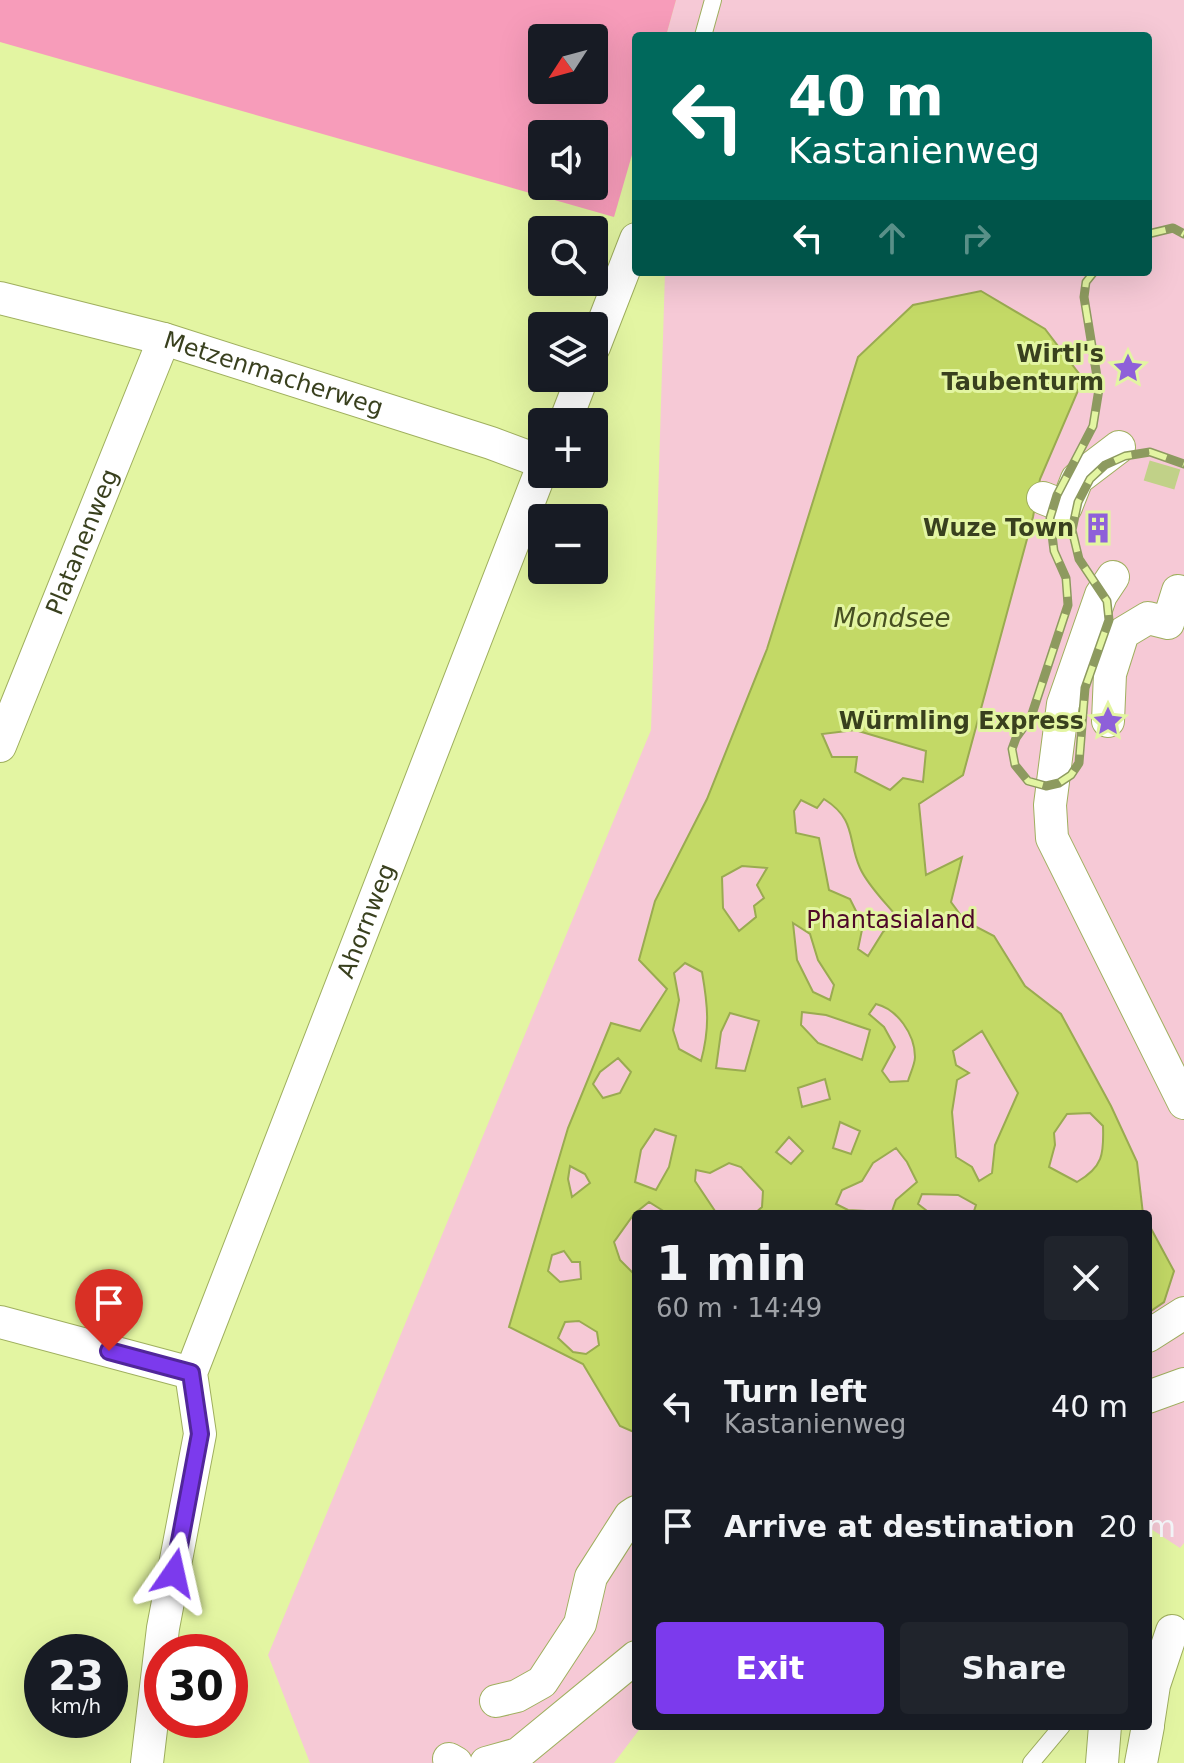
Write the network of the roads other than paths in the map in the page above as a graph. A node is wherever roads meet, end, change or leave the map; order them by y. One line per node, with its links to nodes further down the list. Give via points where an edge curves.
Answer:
1 (713, 0): 2 (lane)
2 (704, 32)
3 (632, 249): 5 (street)
4 (0, 298): 6 (street, Metzenmacherweg)
5 (608, 312)
6 (164, 339): 8 (street, Metzenmacherweg); 14 (street, Platanenweg)
7 (1119, 447): 10 (street, via 1077,479 1066,507)
8 (528, 457)
9 (534, 488): 19 (street, Ahornweg)
10 (1043, 498)
11 (1113, 577): 15 (street, via 1101,595 1063,704 1050,805 1052,838)
12 (1184, 593): 13 (street, via 1178,591 1168,623 1148,618 1123,633 1110,674)
13 (1108, 721)
14 (0, 746)
15 (1184, 1103)
16 (1184, 1313): 18 (street)
17 (0, 1322): 19 (street)
18 (1152, 1333)
19 (191, 1373): 30 (street, via 200,1434 163,1628)
20 (1184, 1384): 21 (street)
21 (1152, 1396)
22 (632, 1515): 26 (street, via 591,1577 580,1624 542,1682)
23 (1168, 1632): 25 (street)
24 (632, 1660): 31 (street, via 518,1754)
25 (1152, 1698)
26 (496, 1701)
27 (1059, 1730): 32 (lane)
28 (1105, 1730): 33 (street)
29 (1146, 1737): 34 (street)
30 (147, 1763)
31 (486, 1763)
32 (1031, 1763)
33 (1102, 1763)
34 (1162, 1763)

